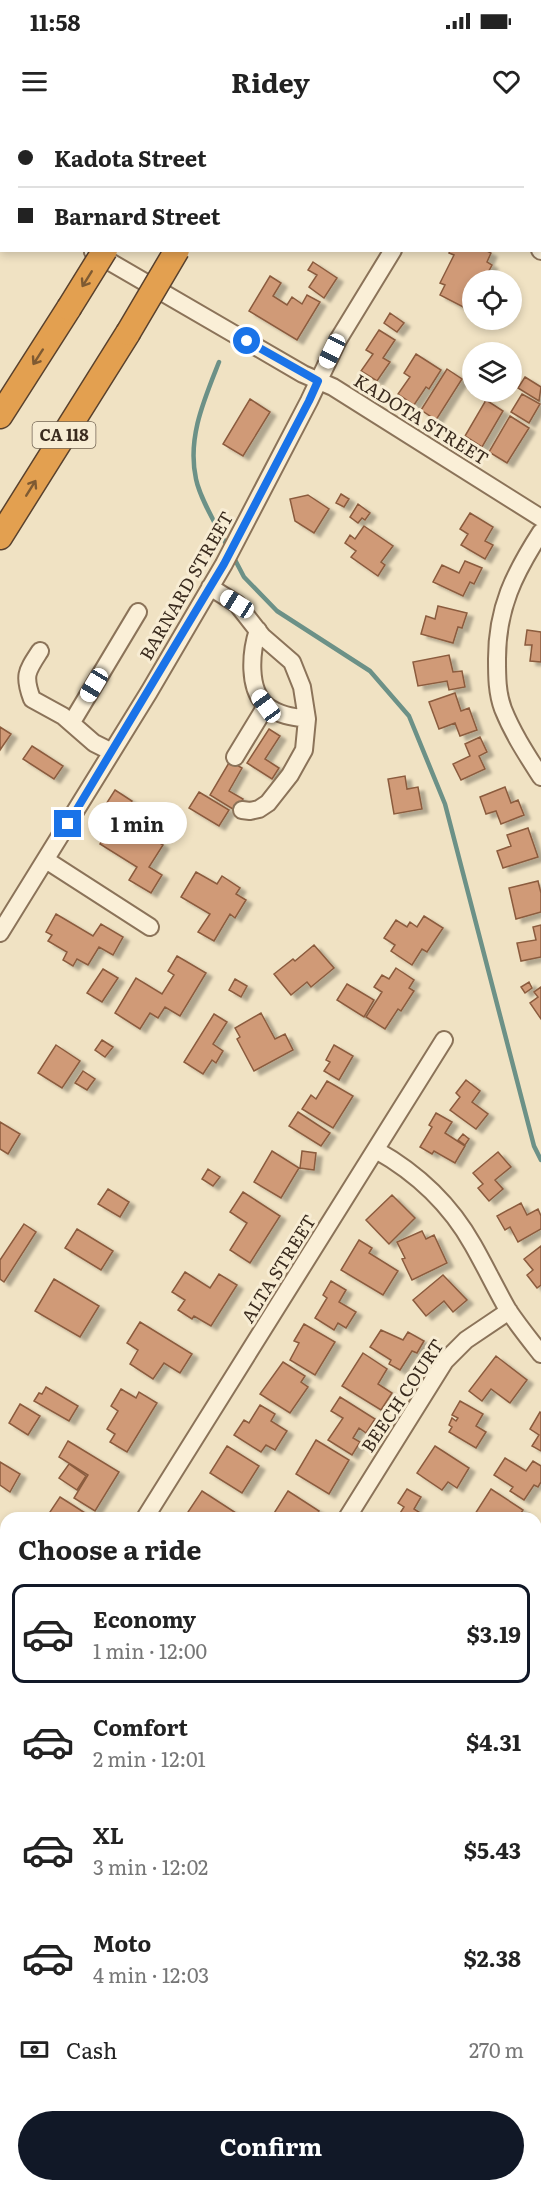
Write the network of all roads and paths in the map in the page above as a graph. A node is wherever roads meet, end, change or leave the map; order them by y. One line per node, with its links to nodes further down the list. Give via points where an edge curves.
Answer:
1 (95, 252): 5 (street, KADOTA STREET)
2 (104, 252): 6 (highway, one-way to 6, bridge)
3 (176, 252): 9 (highway, CA 118, one-way to 3, bridge)
4 (392, 252): 5 (street, BARNARD STREET)
5 (318, 381): 7 (street, KADOTA STREET); 10 (street, BARNARD STREET)
6 (0, 416)
7 (541, 518)
8 (541, 532): 19 (street, via 518,568 507,595 500,621 496,680 513,732)
9 (0, 537)
10 (210, 587): 12 (street, via 237,604); 17 (street, BARNARD STREET)
11 (138, 612): 16 (street)
12 (258, 630): 14 (street, via 253,671 257,693); 15 (street, via 292,662 302,687)
13 (40, 651): 16 (street, via 26,672 32,699)
14 (266, 706): 15 (street, via 284,715); 18 (street)
15 (307, 719): 20 (street, via 304,750 290,775 268,803 250,812)
16 (72, 722): 17 (street, via 94,743)
17 (112, 752): 21 (street, BARNARD STREET)
18 (235, 757)
19 (541, 777)
20 (242, 810)
21 (46, 860): 22 (street); 23 (street, BARNARD STREET)
22 (150, 927)
23 (0, 933)
24 (444, 1040): 25 (street, ALTA STREET)
25 (376, 1150): 26 (street, via 426,1184 451,1211); 28 (street, ALTA STREET)
26 (509, 1311): 27 (street); 29 (street, BEECH COURT, via 466,1340 445,1361)
27 (541, 1354)
28 (149, 1512)
29 (351, 1512)

